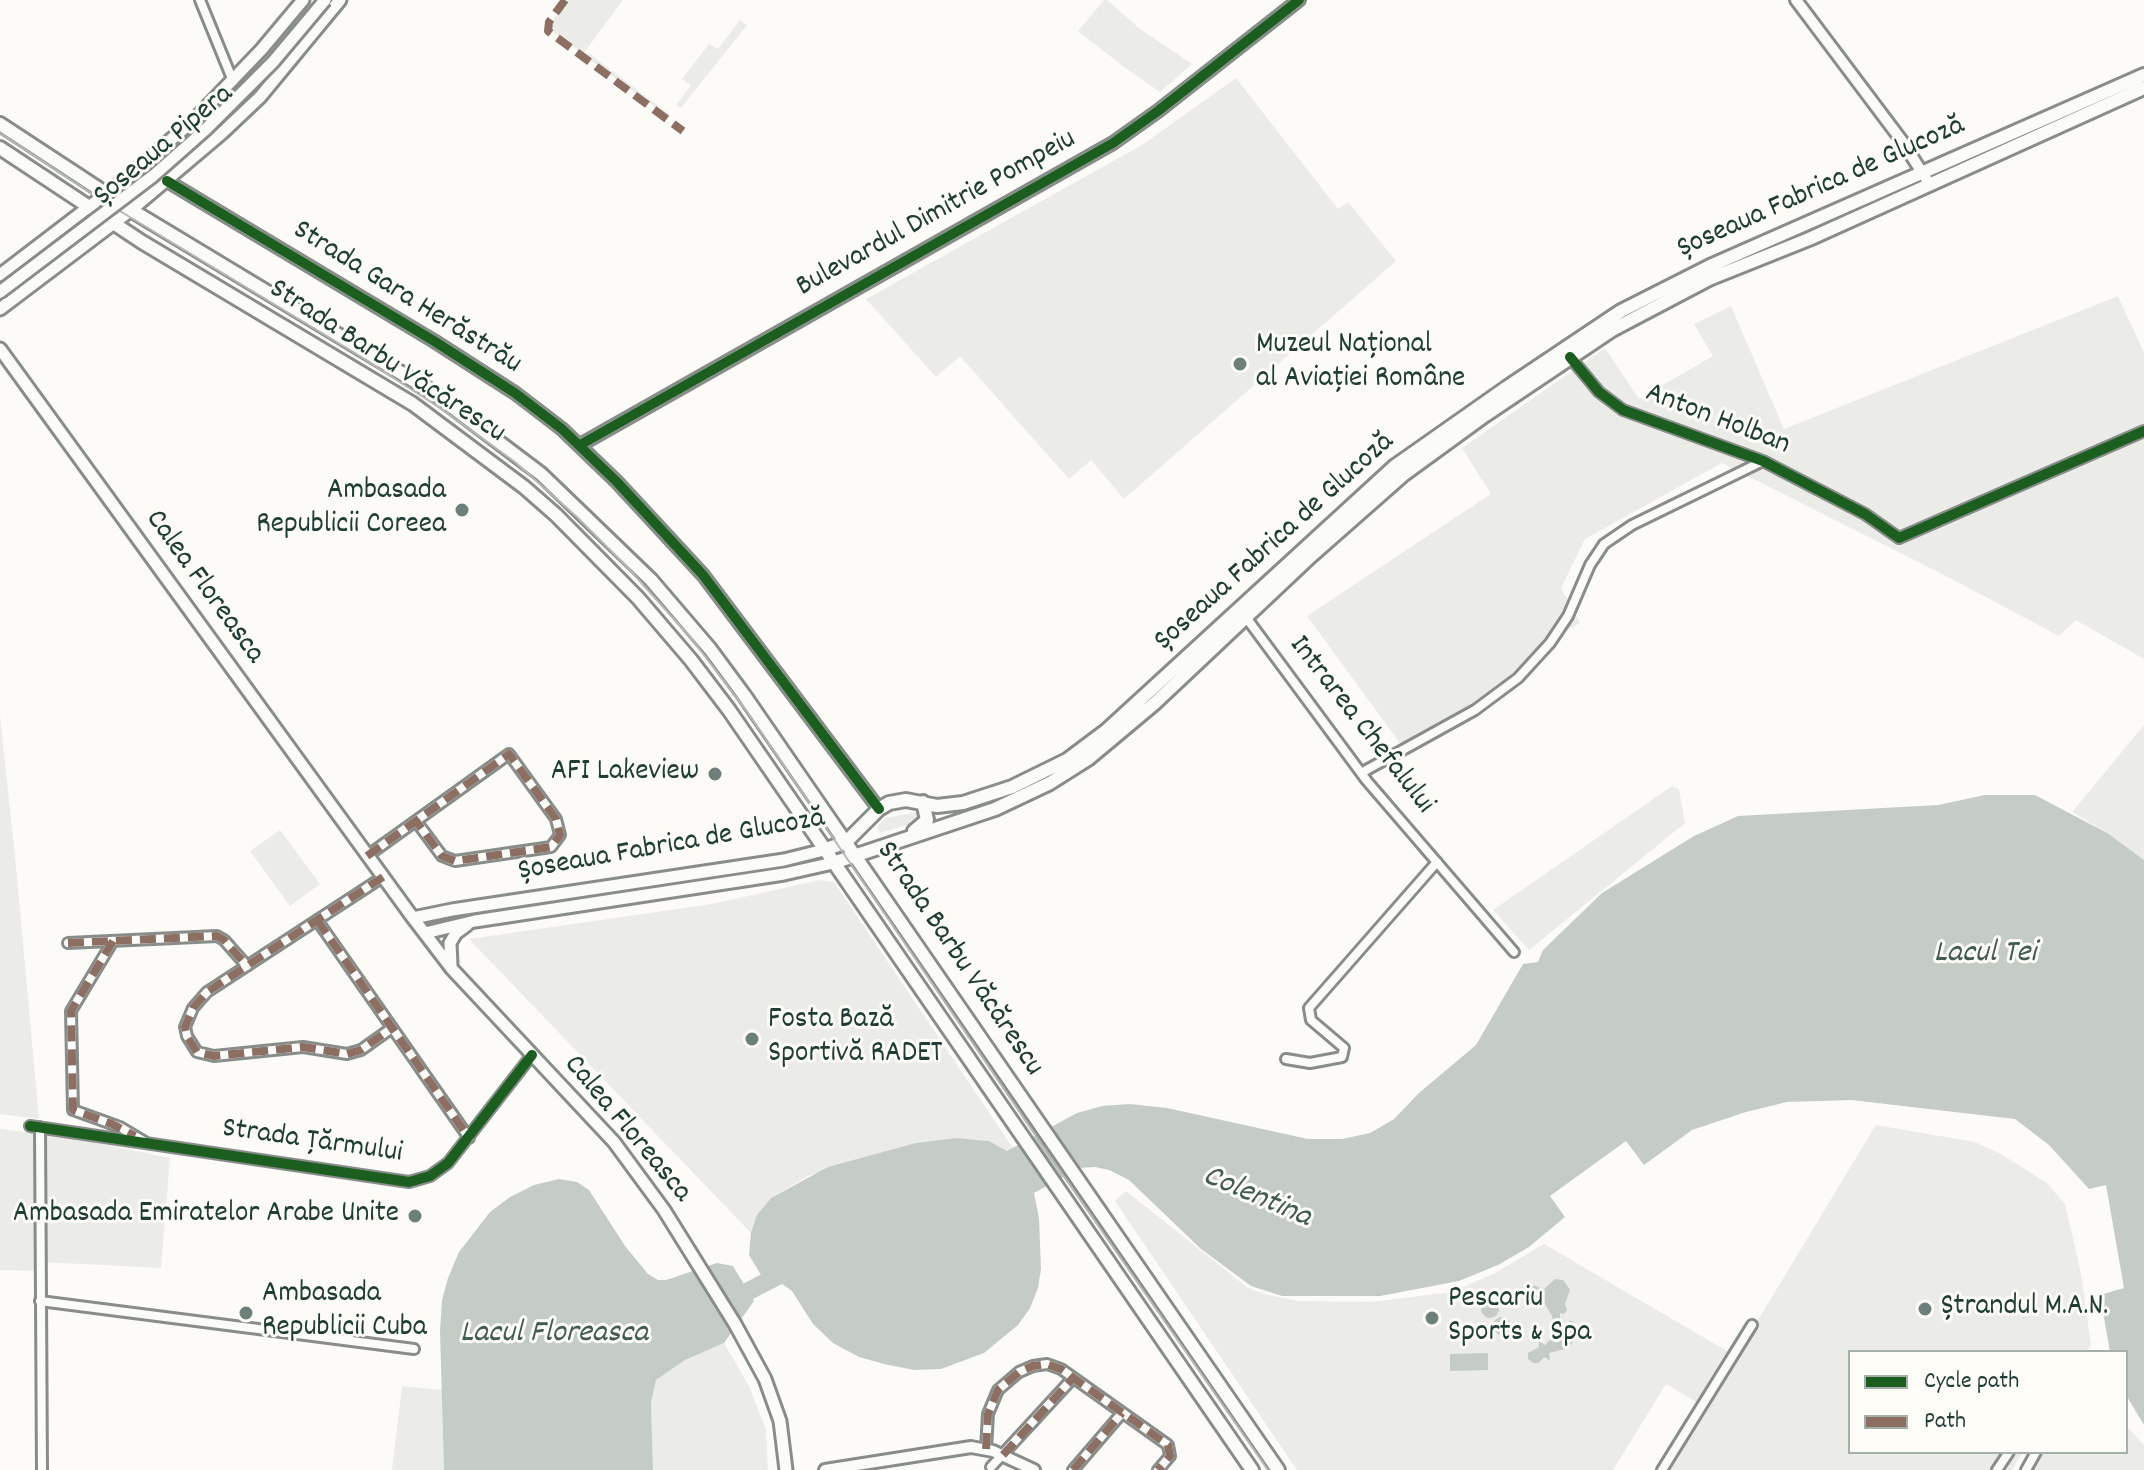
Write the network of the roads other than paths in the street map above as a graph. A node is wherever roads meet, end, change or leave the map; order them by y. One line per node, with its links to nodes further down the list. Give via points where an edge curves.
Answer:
1 (200, 0): 8 (street)
2 (303, 0): 8 (main road, Șoseaua Pipera)
3 (325, 0): 20 (main road, bridge, via 273,62 196,139)
4 (340, 0): 13 (main road, Șoseaua Pipera, via 260,97)
5 (1299, 0): 25 (street, Bulevardul Dimitrie Pompeiu, via 1121,138)
6 (1796, 0): 12 (street)
7 (2144, 75): 12 (main road, Șoseaua Fabrica de Glucoză)
8 (233, 81): 15 (main road, Șoseaua Pipera)
9 (2144, 88): 14 (main road, Șoseaua Fabrica de Glucoză)
10 (0, 124): 15 (main road, Strada Barbu Văcărescu)
11 (0, 148): 16 (main road, Strada Barbu Văcărescu)
12 (1923, 172): 14 (street); 27 (main road, Șoseaua Fabrica de Glucoză, via 1621,311 1414,452 1362,495)
13 (167, 181): 17 (main road, Șoseaua Pipera); 25 (street, Strada Gara Herăstrău, via 454,354 515,393)
14 (1930, 185): 23 (main road, Șoseaua Fabrica de Glucoză, via 1709,279)
15 (106, 195): 16 (main road, Șoseaua Pipera); 17 (main road, Strada Barbu Văcărescu)
16 (89, 207): 18 (main road, Strada Barbu Văcărescu); 19 (main road, Șoseaua Pipera)
17 (131, 210): 18 (main road, Șoseaua Pipera); 33 (main road, Strada Barbu Văcărescu, via 390,365 541,474 683,615)
18 (113, 223): 21 (main road, Șoseaua Pipera); 34 (main road, Strada Barbu Văcărescu, via 413,404 545,506 638,598 691,660)
19 (0, 275)
20 (0, 292)
21 (0, 309)
22 (0, 349): 36 (main road, Calea Floreasca)
23 (1570, 357): 26 (street, Anton Holban, via 1599,392 1623,410); 27 (main road, Șoseaua Fabrica de Glucoză, via 1413,466)
24 (2144, 431): 26 (street, Anton Holban, via 1899,538 1865,514)
25 (580, 445): 30 (street, Strada Gara Herăstrău, via 703,575)
26 (1763, 461): 28 (street, via 1604,544 1568,616 1518,678 1475,710)
27 (1242, 613): 28 (street, Intrarea Chefalului); 29 (main road, Șoseaua Fabrica de Glucoză, via 1067,760 990,795 951,806); 32 (main road, Șoseaua Fabrica de Glucoză, via 1113,739 1073,769 995,809)
28 (1361, 773): 37 (street, Intrarea Chefalului)
29 (923, 802): 30 (main road, Șoseaua Fabrica de Glucoză, via 895,801); 32 (main road, via 927,820)
30 (879, 809): 33 (main road, Șoseaua Fabrica de Glucoză)
31 (416, 821): 31 (street, via 509,754 556,819 560,835 551,847 455,861 442,856); 36 (street)
32 (901, 838): 35 (main road, Șoseaua Fabrica de Glucoză)
33 (846, 842): 34 (main road, Șoseaua Fabrica de Glucoză); 35 (main road, Strada Barbu Văcărescu)
34 (824, 850): 38 (main road, Strada Barbu Văcărescu); 40 (main road, Șoseaua Fabrica de Glucoză)
35 (855, 854): 38 (main road, Șoseaua Fabrica de Glucoză); 68 (main road, Strada Barbu Văcărescu)
36 (367, 856): 39 (main road, Calea Floreasca)
37 (1437, 862): 46 (street, Intrarea Chefalului); 51 (street, via 1309,1008 1311,1020 1344,1048 1342,1057 1310,1063)
38 (833, 863): 42 (main road, Șoseaua Fabrica de Glucoză); 67 (main road, Strada Barbu Văcărescu)
39 (383, 877): 40 (main road, Calea Floreasca); 41 (street)
40 (413, 918): 43 (main road, Calea Floreasca)
41 (317, 920): 47 (street); 49 (street)
42 (472, 922): 43 (main road, Șoseaua Fabrica de Glucoză); 48 (main road, via 450,943)
43 (425, 933): 48 (main road, Calea Floreasca)
44 (113, 941): 45 (street); 47 (street, via 217,936); 53 (street, via 71,1011 73,1110)
45 (68, 943)
46 (1514, 952)
47 (247, 966): 49 (street, via 207,992 187,1017 187,1036 197,1052 214,1056 303,1047 347,1054)
48 (452, 969): 50 (main road, Calea Floreasca)
49 (392, 1028): 52 (street)
50 (532, 1055): 52 (street, Strada Țărmului); 62 (main road, Calea Floreasca, via 624,1155 694,1257 771,1395)
51 (1286, 1059)
52 (469, 1138): 53 (street, Strada Țărmului, via 440,1169 409,1182)
53 (149, 1144): 54 (street, Strada Țărmului, via 35,1127)
54 (40, 1301): 56 (street); 61 (street)
55 (1752, 1325): 69 (street)
56 (414, 1349)
57 (1073, 1378): 58 (street); 59 (street); 59 (street, via 1047,1364 1009,1379 990,1408)
58 (1122, 1413): 65 (street); 66 (street, via 1168,1445 1171,1453)
59 (994, 1452): 60 (street); 63 (street, via 971,1447); 64 (street)
60 (990, 1468)
61 (42, 1470)
62 (786, 1470)
63 (825, 1470)
64 (1034, 1470)
65 (1073, 1470)
66 (1158, 1470)
67 (1252, 1470)
68 (1278, 1470)
69 (1662, 1470)

